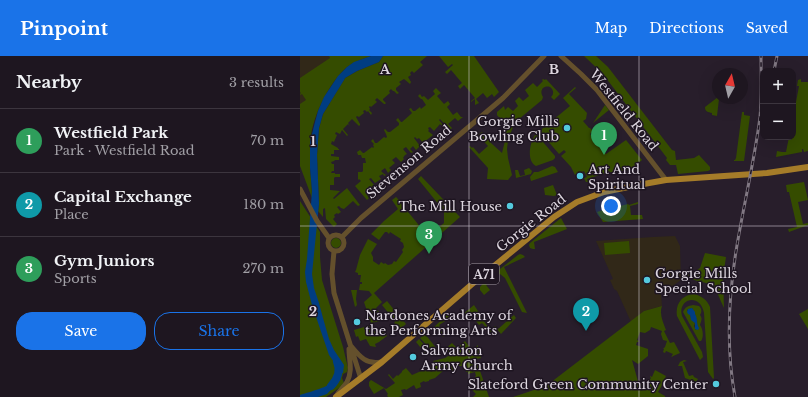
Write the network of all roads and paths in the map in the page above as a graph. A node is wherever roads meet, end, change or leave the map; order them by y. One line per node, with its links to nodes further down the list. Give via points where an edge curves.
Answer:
1 (544, 56): 6 (street, Stevenson Road, via 503,98)
2 (561, 56): 4 (street, Westfield Road, via 597,90)
3 (808, 166): 4 (main road, Gorgie Road / A71, via 767,173)
4 (666, 180): 10 (main road, Gorgie Road / A71, via 604,192 569,207 477,280)
5 (300, 189): 7 (street)
6 (342, 237): 7 (street, via 335,234); 8 (street, via 343,248)
7 (329, 238): 8 (street, via 328,245)
8 (334, 251): 9 (street, via 333,287)
9 (350, 344): 10 (street, via 364,360); 11 (street); 12 (street, via 350,376)
10 (382, 362): 11 (main road, Gorgie Road / A71)
11 (361, 379): 12 (main road, Gorgie Road / A71)
12 (336, 397)

